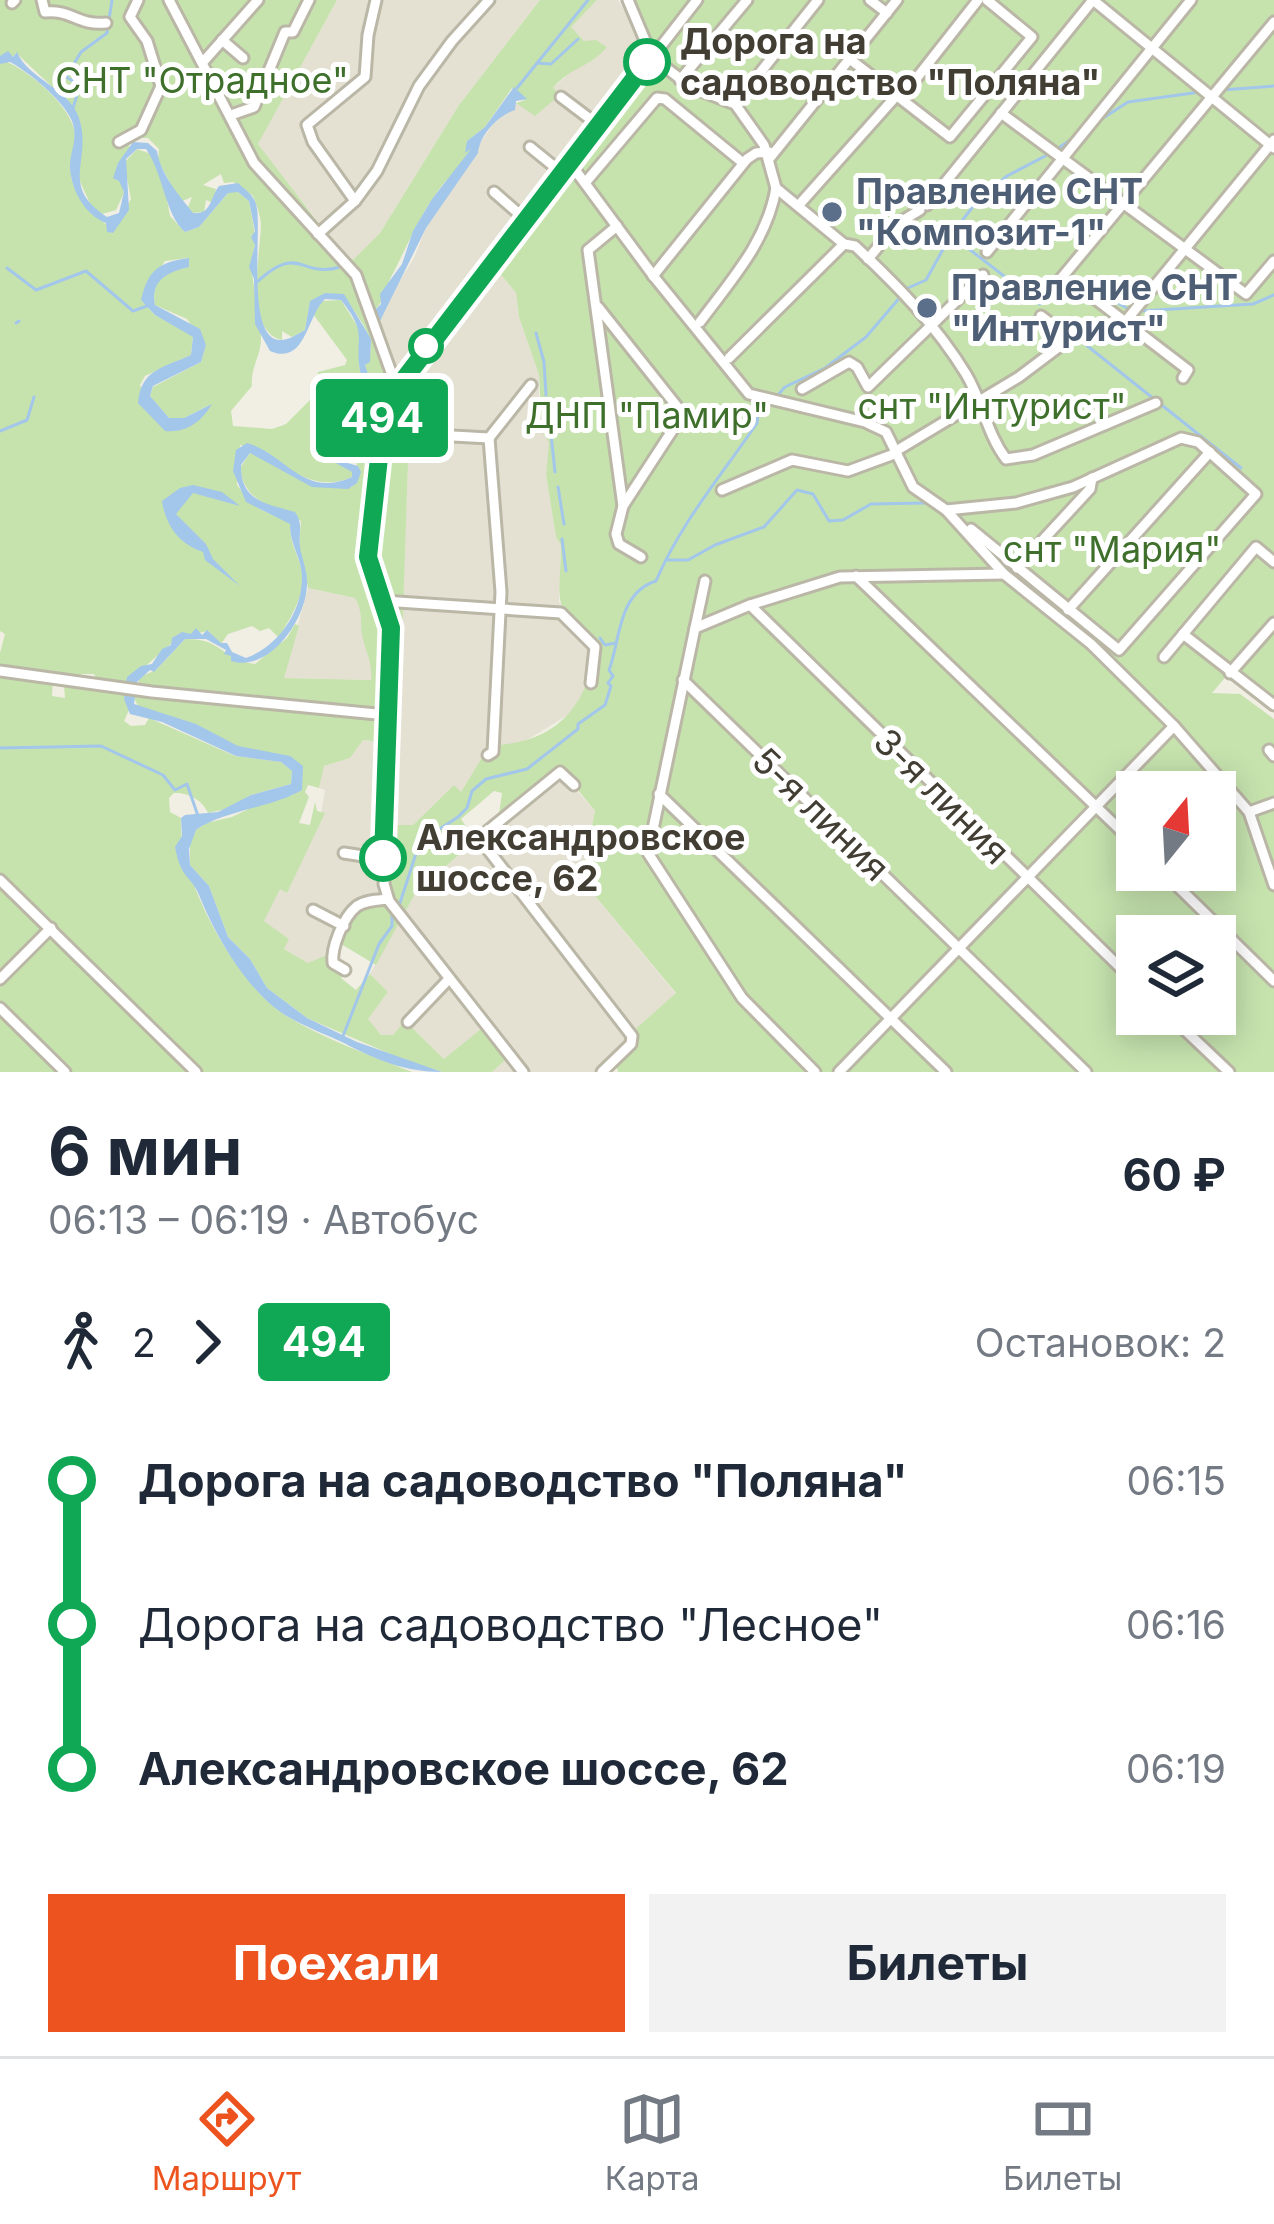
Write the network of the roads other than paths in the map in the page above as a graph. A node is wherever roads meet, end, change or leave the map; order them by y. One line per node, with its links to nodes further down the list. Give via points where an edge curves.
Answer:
1 (42, 0): 20 (street, via 45,12)
2 (138, 0): 35 (street, via 130,17 161,86 141,130)
3 (184, 0): 17 (street)
4 (257, 0): 21 (street)
5 (309, 0): 33 (street, via 293,32 285,32 254,107)
6 (376, 0): 45 (street, via 365,77 307,125)
7 (489, 0): 45 (street, via 419,86)
8 (628, 0): 23 (street)
9 (697, 0): 23 (street)
10 (747, 0): 27 (street)
11 (818, 0): 31 (street)
12 (869, 0): 18 (street)
13 (897, 0): 18 (street)
14 (982, 0): 30 (street); 30 (street, via 1032,37 950,136)
15 (1093, 0): 22 (street); 32 (street)
16 (1191, 0): 22 (street)
17 (175, 11): 26 (street)
18 (887, 13): 25 (street)
19 (1274, 22): 28 (street)
20 (106, 23)
21 (222, 40): 24 (street); 26 (street)
22 (1152, 47): 28 (street); 38 (street)
23 (652, 57): 27 (street); 34 (street)
24 (243, 58)
25 (851, 60): 30 (street); 39 (street)
26 (203, 62): 33 (street)
27 (680, 80): 31 (street)
28 (1212, 96): 36 (street); 47 (street)
29 (561, 97): 34 (street)
30 (899, 97): 46 (street)
31 (735, 104): 39 (street)
32 (1001, 113): 38 (street); 55 (street)
33 (231, 115): 51 (street, via 254,163)
34 (598, 125): 41 (street)
35 (119, 142)
36 (1273, 144): 53 (street)
37 (530, 147): 41 (street)
38 (1055, 154): 47 (street); 54 (street)
39 (770, 155): 40 (street, via 756,153); 43 (street)
40 (742, 164): 42 (street, via 657,98); 58 (street)
41 (566, 168): 42 (street); 49 (street)
42 (585, 183): 50 (street)
43 (776, 188): 46 (street); 48 (street)
44 (494, 192): 49 (street)
45 (355, 201): 51 (street)
46 (794, 203): 48 (street); 52 (street)
47 (1125, 203): 53 (street); 60 (street)
48 (772, 212): 63 (street)
49 (525, 219): 69 (street)
50 (617, 226): 58 (street); 61 (street, via 588,250)
51 (318, 234): 69 (street, via 356,275)
52 (844, 244): 55 (street); 66 (street)
53 (1185, 249): 56 (street, via 1246,294); 64 (street)
54 (987, 251)
55 (868, 259): 65 (street)
56 (1274, 261)
57 (983, 274): 65 (street)
58 (653, 276): 75 (street, via 749,394 865,422)
59 (1081, 288): 64 (street)
60 (1048, 293)
61 (595, 304): 79 (street); 79 (street, via 683,414)
62 (1041, 316): 71 (street, via 1071,337)
63 (700, 322)
64 (1125, 322): 67 (street)
65 (934, 327): 70 (street, via 868,388 848,362); 71 (street)
66 (729, 358)
67 (1188, 370)
68 (531, 385): 74 (street)
69 (396, 386): 73 (street)
70 (802, 389)
71 (979, 400): 72 (street, via 1006,459); 75 (street)
72 (1156, 403)
73 (381, 432): 74 (street); 87 (street, via 368,557)
74 (489, 438): 89 (street)
75 (899, 450): 78 (street, via 848,471 792,460); 80 (street, via 913,488)
76 (1210, 452): 77 (street, via 1180,438); 90 (street); 90 (street, via 1256,494 1122,649)
77 (1092, 478): 80 (street, via 1016,503); 83 (street)
78 (722, 490)
79 (623, 506): 81 (street, via 619,544)
80 (948, 510): 83 (street); 84 (street)
81 (641, 557)
82 (1274, 562): 93 (street, via 1256,547)
83 (1017, 568): 90 (street)
84 (1004, 574): 85 (street); 101 (street)
85 (856, 576): 88 (street); 106 (street)
86 (704, 581): 92 (street)
87 (383, 601): 89 (street); 100 (street, via 391,628)
88 (749, 605): 92 (street); 111 (street, 3-я линия)
89 (500, 606): 98 (street, via 572,621 595,647); 102 (street)
90 (1067, 610)
91 (1274, 622): 96 (street)
92 (695, 628): 97 (street)
93 (1183, 634): 94 (street); 96 (street)
94 (1164, 657)
95 (0, 671): 100 (street)
96 (1230, 674): 99 (street)
97 (683, 680): 104 (street); 119 (street, 5-я линия)
98 (591, 683)
99 (1274, 706)
100 (387, 715): 110 (street)
101 (1174, 726): 106 (street); 107 (street)
102 (488, 755)
103 (569, 787): 129 (street, via 564,774 552,776 479,838 632,1036)
104 (659, 794): 126 (street); 134 (street, via 648,853 742,998)
105 (1274, 803): 107 (street)
106 (1097, 807): 108 (street); 111 (street)
107 (1250, 812): 113 (street)
108 (1116, 826)
109 (344, 853): 110 (street)
110 (383, 859): 115 (street)
111 (1026, 879): 119 (street); 120 (street, 3-я линия)
112 (0, 880): 118 (street)
113 (1274, 885)
114 (1182, 891): 124 (street)
115 (390, 902): 117 (street, via 359,904); 122 (street)
116 (313, 910): 117 (street)
117 (344, 926): 121 (street, via 332,962)
118 (51, 928): 123 (street); 131 (street)
119 (959, 948): 126 (street); 137 (street, 5-я линия)
120 (1116, 965)
121 (345, 970)
122 (449, 979): 127 (street); 132 (street)
123 (0, 980)
124 (1274, 981)
125 (0, 1008): 130 (street)
126 (890, 1018): 135 (street); 136 (street)
127 (408, 1022)
128 (1190, 1035): 138 (street)
129 (616, 1066): 133 (street)
130 (65, 1072)
131 (196, 1072)
132 (523, 1072)
133 (602, 1072)
134 (815, 1072)
135 (839, 1072)
136 (946, 1072)
137 (1086, 1072)
138 (1229, 1072)

